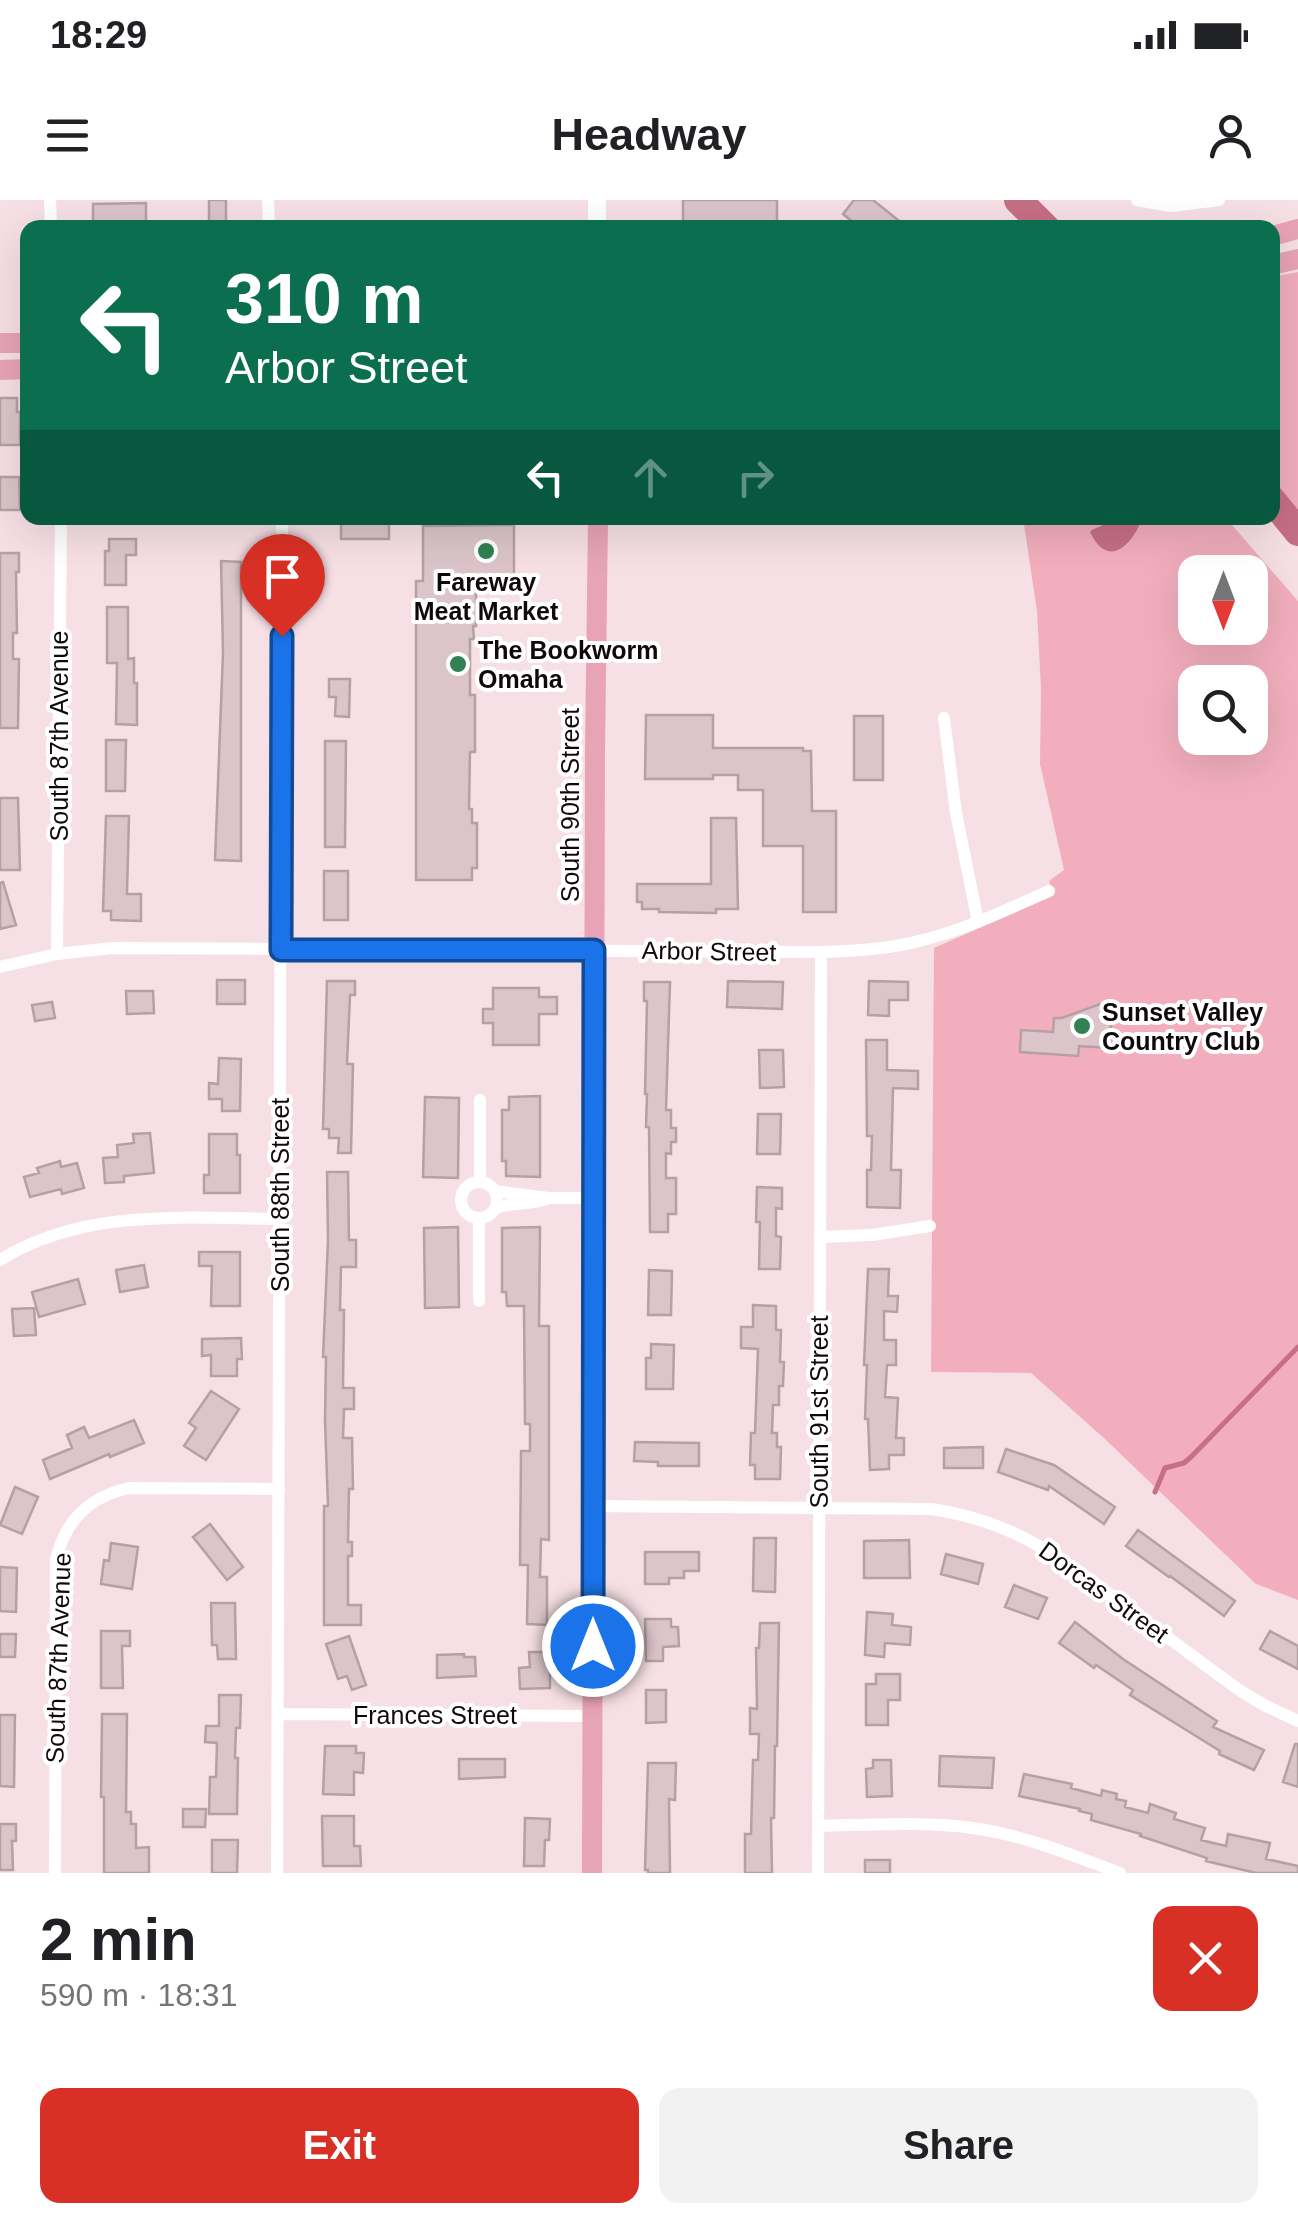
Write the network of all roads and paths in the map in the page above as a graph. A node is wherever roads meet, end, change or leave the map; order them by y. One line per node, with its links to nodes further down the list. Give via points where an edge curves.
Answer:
1 (1137, 200): 2 (street, via 1170,206)
2 (1220, 200)
3 (61, 525): 12 (street, South 87th Avenue)
4 (282, 525): 9 (street, South 88th Street)
5 (598, 525): 10 (main road, South 90th Street)
6 (944, 718): 8 (street)
7 (1049, 891): 8 (street, Arbor Street)
8 (978, 922): 11 (street, Arbor Street, via 891,947)
9 (281, 950): 10 (street, Arbor Street); 12 (street, Arbor Street); 20 (street, South 88th Street)
10 (594, 950): 11 (street, Arbor Street); 18 (main road, South 90th Street)
11 (821, 952): 23 (street, South 91st Street)
12 (57, 954): 13 (street, Arbor Street)
13 (0, 967)
14 (480, 1100): 15 (street)
15 (480, 1182): 16 (street); 21 (street, via 466,1187 460,1200 466,1214)
16 (495, 1191): 17 (street); 19 (street)
17 (548, 1198): 18 (street); 19 (street)
18 (594, 1198): 27 (main road, South 90th Street)
19 (496, 1208): 21 (street)
20 (280, 1219): 24 (street, via 90,1225); 26 (street, South 88th Street)
21 (479, 1219): 25 (street)
22 (930, 1226): 23 (street)
23 (820, 1237): 28 (street, South 91st Street)
24 (0, 1260)
25 (479, 1300)
26 (279, 1489): 29 (street, South 88th Street); 33 (street, South 87th Avenue, via 111,1492 84,1508 66,1530 56,1560)
27 (593, 1506): 28 (street, Dorcas Street); 30 (main road, South 90th Street)
28 (819, 1507): 31 (street, Dorcas Street, via 932,1509 1009,1530 1055,1554 1242,1692); 32 (street, South 91st Street)
29 (278, 1714): 30 (street, Frances Street); 34 (street, South 88th Street)
30 (592, 1716): 35 (main road, South 90th Street)
31 (1298, 1721)
32 (819, 1826): 36 (street, South 91st Street); 37 (street, via 972,1828)
33 (55, 1873)
34 (277, 1873)
35 (592, 1873)
36 (818, 1873)
37 (1120, 1873)

